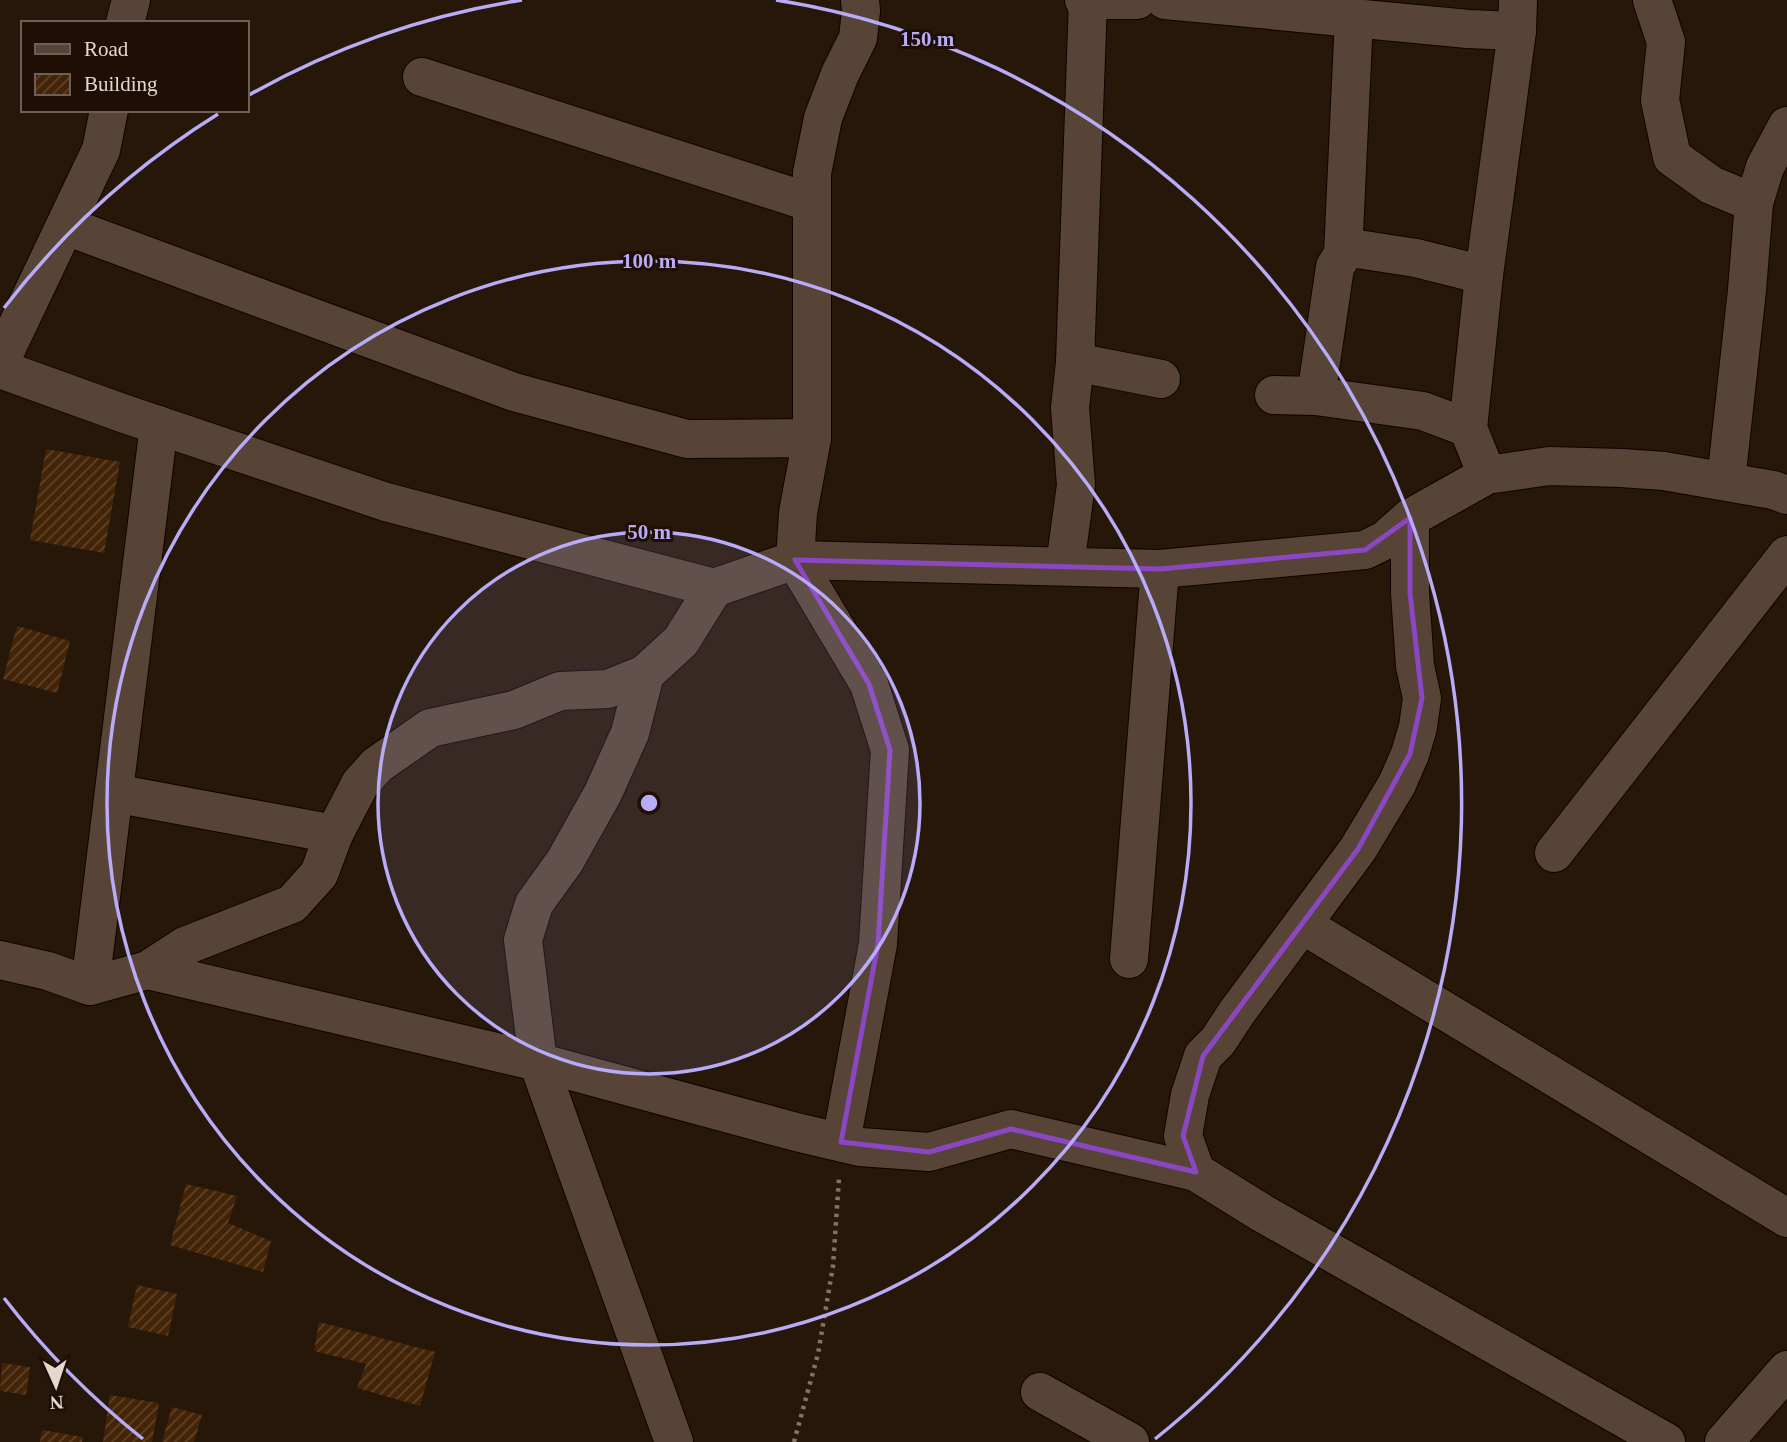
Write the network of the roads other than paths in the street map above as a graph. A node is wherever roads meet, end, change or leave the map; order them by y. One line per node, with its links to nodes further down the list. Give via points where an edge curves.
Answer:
1 (131, 0): 9 (street)
2 (860, 0): 13 (street, via 858,38 823,118)
3 (1086, 0): 4 (street); 19 (street)
4 (1137, 0)
5 (1165, 0): 8 (street)
6 (1652, 0): 14 (street, via 1666,42 1660,100 1672,157 1711,185)
7 (1518, 16): 8 (street, via 1468,29); 17 (street)
8 (1354, 18): 16 (street)
9 (126, 21)
10 (422, 77): 13 (street)
11 (109, 112): 15 (street, via 100,150)
12 (1787, 126): 14 (street, via 1765,167)
13 (811, 203): 26 (street)
14 (1754, 203): 28 (street)
15 (66, 226): 18 (street); 26 (street, via 513,392 687,439)
16 (1342, 254): 17 (street, via 1351,248); 23 (street, via 1335,267)
17 (1484, 275): 25 (street)
18 (0, 362)
19 (1075, 362): 21 (street); 33 (street, via 1070,408 1076,485)
20 (0, 369): 24 (street)
21 (1161, 379)
22 (1274, 395): 23 (street)
23 (1316, 396): 25 (street, via 1423,411)
24 (159, 425): 35 (street, via 386,502); 37 (street)
25 (1468, 428): 27 (street)
26 (812, 438): 32 (street, via 798,513)
27 (1487, 475): 28 (street, via 1549,466 1664,471); 30 (street)
28 (1726, 481): 29 (street)
29 (1782, 486)
30 (1410, 518): 34 (street, via 1365,550); 40 (street, via 1410,593 1422,698 1418,727 1397,784 1358,849)
31 (1787, 555): 39 (street)
32 (795, 560): 33 (street); 35 (street); 46 (street, via 869,684 890,750 877,944)
33 (1065, 565): 34 (street)
34 (1160, 569): 41 (street)
35 (714, 588): 36 (street, via 681,641)
36 (645, 674): 38 (street, via 608,690 560,691 514,710 430,728 377,765 360,784); 45 (street, via 630,733 603,793 565,861 534,904 523,940)
37 (114, 793): 38 (street); 44 (street)
38 (334, 834): 43 (street, via 319,874 292,904 185,946)
39 (1554, 853)
40 (1303, 925): 47 (street, via 1203,1056 1183,1136); 48 (street)
41 (1129, 959)
42 (0, 960): 44 (street)
43 (148, 970): 44 (street); 45 (street)
44 (90, 986)
45 (538, 1062): 46 (street); 51 (street)
46 (841, 1142): 47 (street, via 929,1152 1011,1129)
47 (1196, 1172): 53 (street)
48 (1787, 1218)
49 (1787, 1370): 54 (street)
50 (1041, 1392): 52 (street)
51 (674, 1442)
52 (1130, 1442)
53 (1666, 1442)
54 (1724, 1442)

